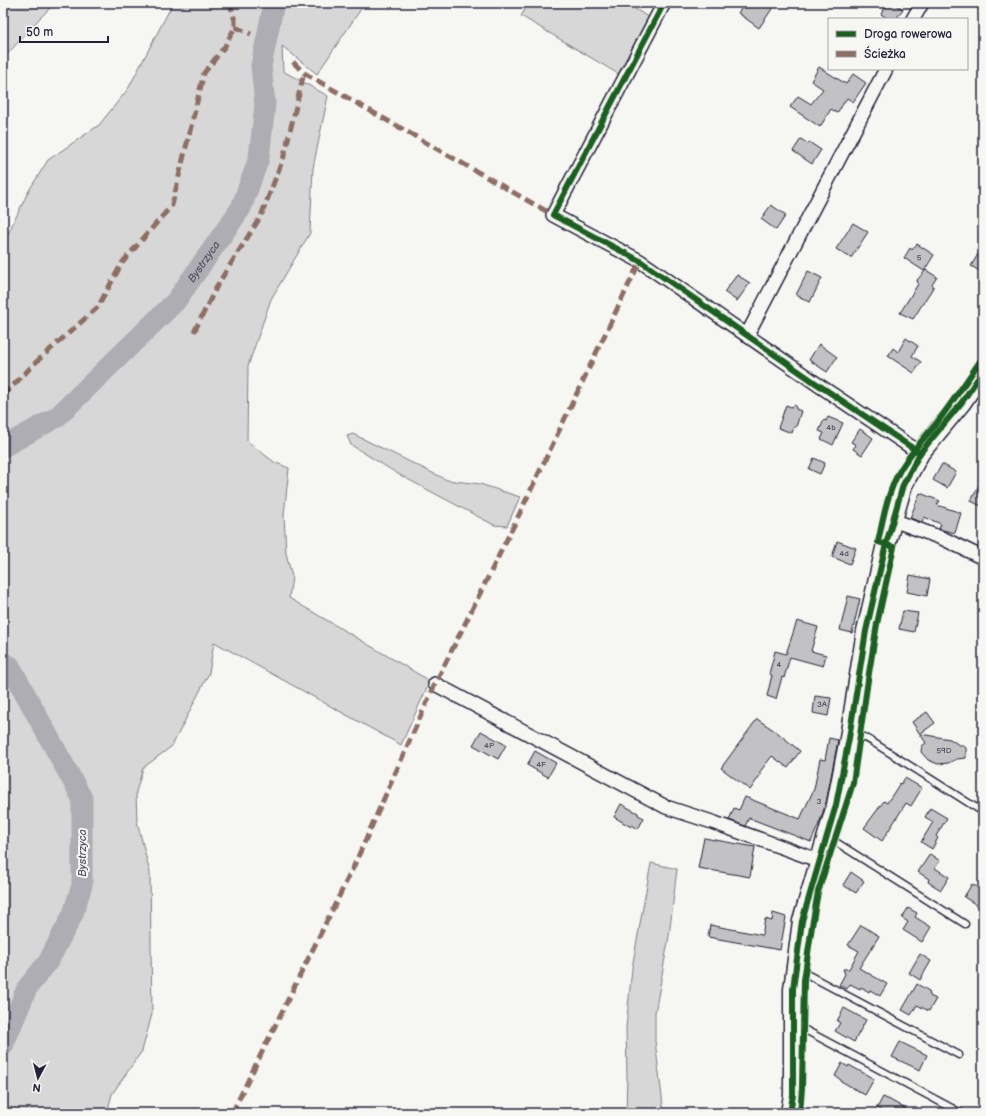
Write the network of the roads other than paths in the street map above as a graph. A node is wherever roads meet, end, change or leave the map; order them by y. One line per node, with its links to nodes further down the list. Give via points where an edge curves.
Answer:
1 (664, 3): 5 (street, via 553,215 640,261)
2 (922, 3): 3 (street)
3 (914, 18)
4 (885, 70): 5 (street)
5 (747, 335): 7 (street)
6 (983, 371): 7 (street, via 962,402)
7 (920, 453): 8 (street, via 903,485)
8 (893, 520): 9 (street, via 944,539); 11 (street, via 866,631)
9 (983, 558)
10 (435, 684): 14 (street, via 666,807)
11 (851, 730): 12 (lane); 13 (street)
12 (983, 812)
13 (827, 836): 14 (street); 15 (lane)
14 (820, 861): 16 (street, via 802,921)
15 (965, 924)
16 (796, 968): 17 (street); 18 (lane)
17 (793, 1024): 19 (street, via 793,1095); 20 (lane)
18 (959, 1055)
19 (790, 1113)
20 (961, 1113)

